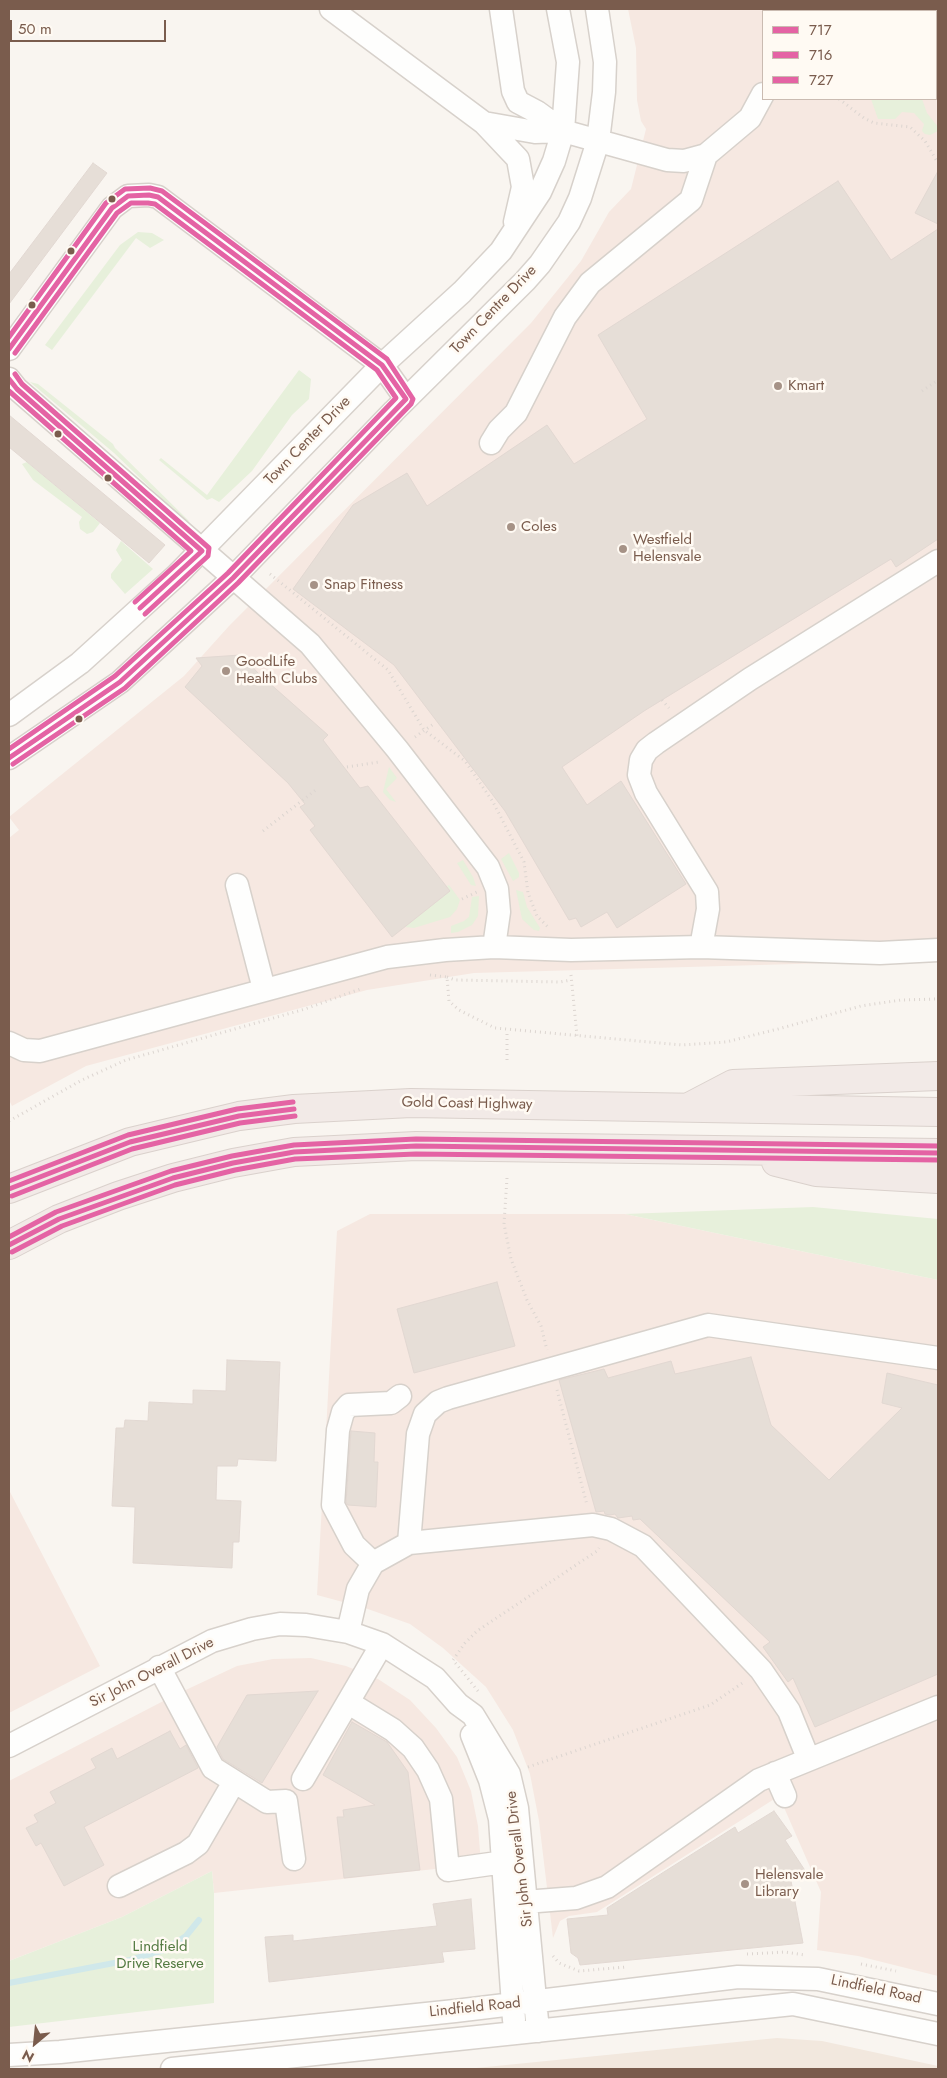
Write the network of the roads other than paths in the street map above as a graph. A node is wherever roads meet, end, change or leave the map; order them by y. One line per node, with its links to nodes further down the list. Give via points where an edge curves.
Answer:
1 (331, 9): 6 (street)
2 (501, 9): 7 (street, via 513,91 518,102)
3 (558, 9): 7 (street, via 568,62)
4 (597, 9): 8 (street, Town Centre Drive, via 605,62)
5 (762, 96): 9 (street, via 750,118)
6 (484, 123): 7 (street, via 535,132); 10 (street, via 518,160 523,186)
7 (564, 131): 8 (street); 10 (street, Town Center Drive, via 540,192)
8 (598, 141): 9 (street, via 668,160 684,161); 14 (street, Town Centre Drive, via 569,222 540,264)
9 (706, 155): 15 (street, via 691,200 590,283 565,317 516,412)
10 (512, 235): 12 (street, Town Center Drive, via 485,270)
11 (9, 349): 12 (street, via 112,208 122,199 140,194 158,197)
12 (382, 365): 14 (street); 16 (street, Town Center Drive)
13 (9, 379): 16 (street)
14 (406, 399): 18 (street)
15 (491, 443)
16 (202, 551): 18 (street); 19 (street, Town Center Drive, via 80,662)
17 (938, 561): 23 (street, via 750,679 647,750 641,760 639,774 646,793 707,892 708,909)
18 (233, 578): 20 (street, via 120,682); 22 (street, via 310,644 488,867 497,889 499,912)
19 (9, 716)
20 (9, 758)
21 (237, 885): 25 (street)
22 (494, 946): 23 (street, via 571,950); 25 (street, via 387,957)
23 (701, 947): 24 (street, via 880,953)
24 (938, 950)
25 (264, 989): 26 (street, via 40,1051 24,1050)
26 (9, 1043)
27 (938, 1076): 28 (highway, via 733,1084)
28 (685, 1108): 29 (highway, Gold Coast Highway); 33 (highway, Gold Coast Highway, via 411,1103 294,1109 239,1116 130,1142)
29 (938, 1112)
30 (735, 1151): 31 (highway); 32 (highway, via 816,1172); 34 (highway, via 416,1146 294,1152 233,1163 127,1193 59,1219)
31 (938, 1153)
32 (938, 1179)
33 (9, 1189)
34 (9, 1245)
35 (938, 1358): 37 (street, via 708,1325 448,1398 424,1414 418,1434)
36 (400, 1396): 38 (street, via 391,1403 349,1405 342,1412 338,1430 333,1505 354,1545)
37 (409, 1542): 38 (street); 46 (street, via 593,1525 611,1529 643,1546 761,1670 789,1711)
38 (372, 1563): 39 (street, via 358,1589)
39 (348, 1632): 40 (street, Sir John Overall Drive); 41 (street, Sir John Overall Drive, via 306,1624 280,1624 212,1641)
40 (382, 1644): 42 (street); 43 (street, Sir John Overall Drive, via 434,1678)
41 (159, 1667): 45 (street, Sir John Overall Drive); 49 (street, via 213,1768)
42 (349, 1703): 48 (street); 52 (street, via 393,1730 413,1748 428,1770 441,1799 448,1870)
43 (458, 1704): 52 (street, Sir John Overall Drive, via 490,1780); 52 (street, Sir John Overall Drive, via 473,1715 509,1774 517,1808)
44 (938, 1707): 46 (street)
45 (9, 1746)
46 (808, 1758): 47 (street)
47 (775, 1773): 50 (street); 54 (street, via 758,1780 607,1887 576,1898)
48 (303, 1779)
49 (234, 1782): 51 (street, via 267,1802 286,1801); 53 (street, via 198,1844)
50 (785, 1796)
51 (294, 1859)
52 (513, 1861): 54 (street, Sir John Overall Drive); 56 (street, Sir John Overall Drive)
53 (120, 1886)
54 (526, 1902): 55 (street, Sir John Overall Drive)
55 (536, 2001): 56 (street, Lindfield Road); 57 (street, Lindfield Road, via 738,1977 774,1976 818,1979); 58 (street, Sir John Overall Drive)
56 (512, 2004): 59 (street, Sir John Overall Drive); 61 (street, Lindfield Road)
57 (938, 2004)
58 (538, 2031): 59 (street, Lindfield Road); 60 (street, Lindfield Road, via 793,2004)
59 (515, 2033): 62 (street, Lindfield Road)
60 (938, 2034)
61 (9, 2056)
62 (172, 2069)

